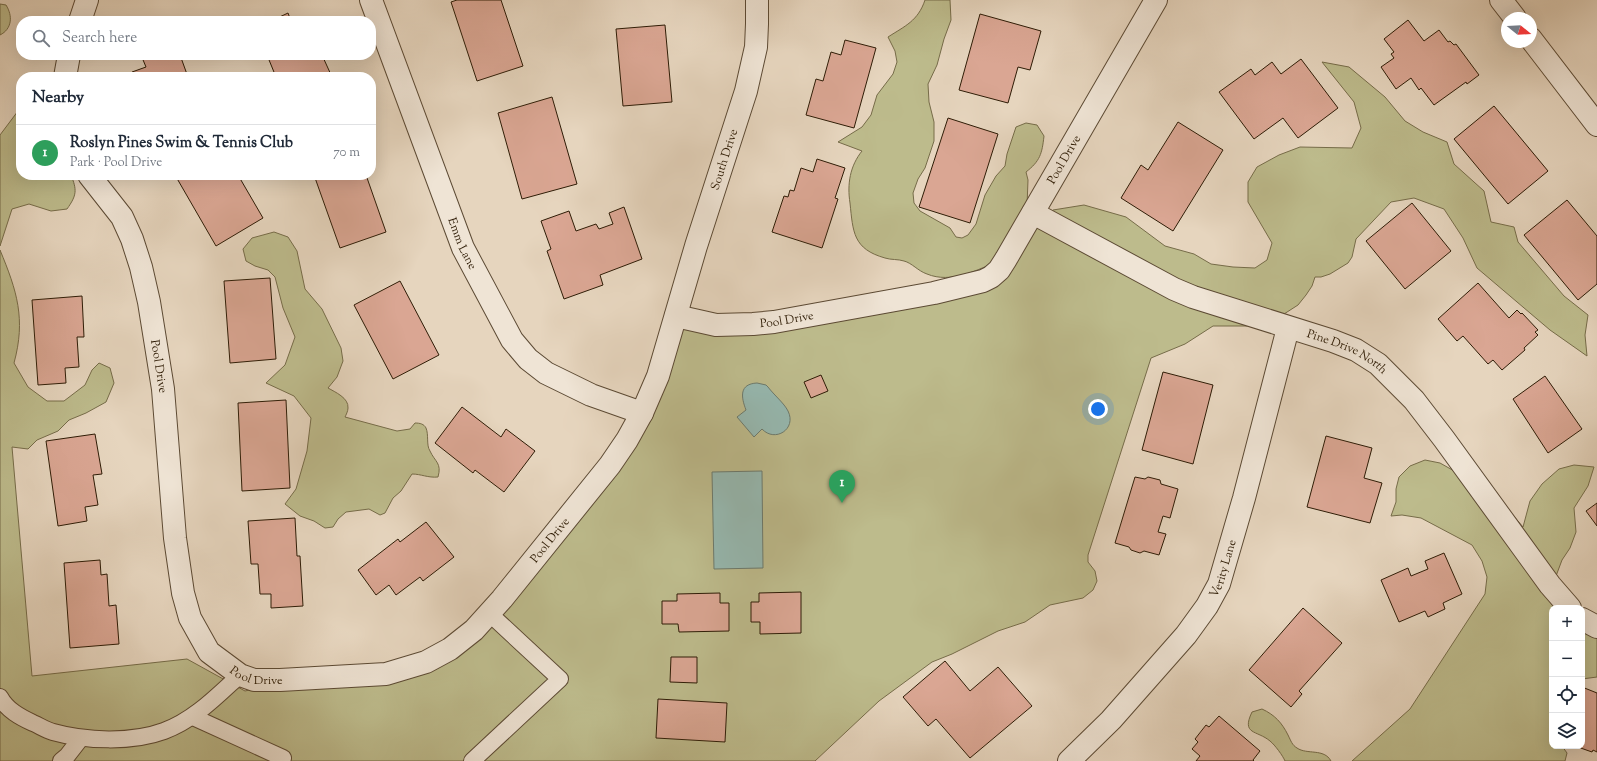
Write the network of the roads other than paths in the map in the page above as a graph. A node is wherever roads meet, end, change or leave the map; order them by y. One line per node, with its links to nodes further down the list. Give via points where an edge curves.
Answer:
1 (87, 0): 7 (street)
2 (371, 0): 16 (street, Emm Lane, via 463,248 512,340 528,359 546,373 591,395)
3 (757, 0): 14 (street, South Drive, via 756,47 746,91)
4 (1156, 0): 13 (street, Pool Drive)
5 (1501, 0): 6 (street)
6 (1510, 12)
7 (82, 16)
8 (1537, 47): 11 (street)
9 (68, 60): 10 (street)
10 (67, 72)
11 (1597, 125)
12 (93, 180): 21 (street, Pool Drive, via 122,217 142,267 163,389 175,538 183,593 190,618 209,652)
13 (1033, 213): 14 (street, Pool Drive, via 999,270 983,281 934,293 753,324 716,325); 15 (street, Pine Drive North, via 1174,289)
14 (676, 316): 16 (street, Pool Drive, via 658,376)
15 (1288, 328): 17 (street, Pine Drive North, via 1356,350 1392,376 1444,439 1550,585); 28 (street, Verity Lane, via 1219,584 1186,636 1111,720)
16 (642, 413): 18 (street, Pool Drive, via 610,464)
17 (1567, 605)
18 (490, 614): 21 (street, Pool Drive, via 450,649 426,662 386,674 280,680 254,680); 27 (lane, via 560,679)
19 (1585, 621): 20 (street)
20 (1597, 627)
21 (240, 675): 23 (lane)
22 (0, 697): 24 (lane, via 18,716 52,731)
23 (193, 717): 24 (lane, via 164,731 131,739); 25 (lane)
24 (81, 738): 26 (lane)
25 (283, 758)
26 (61, 761)
27 (472, 761)
28 (1069, 761)

